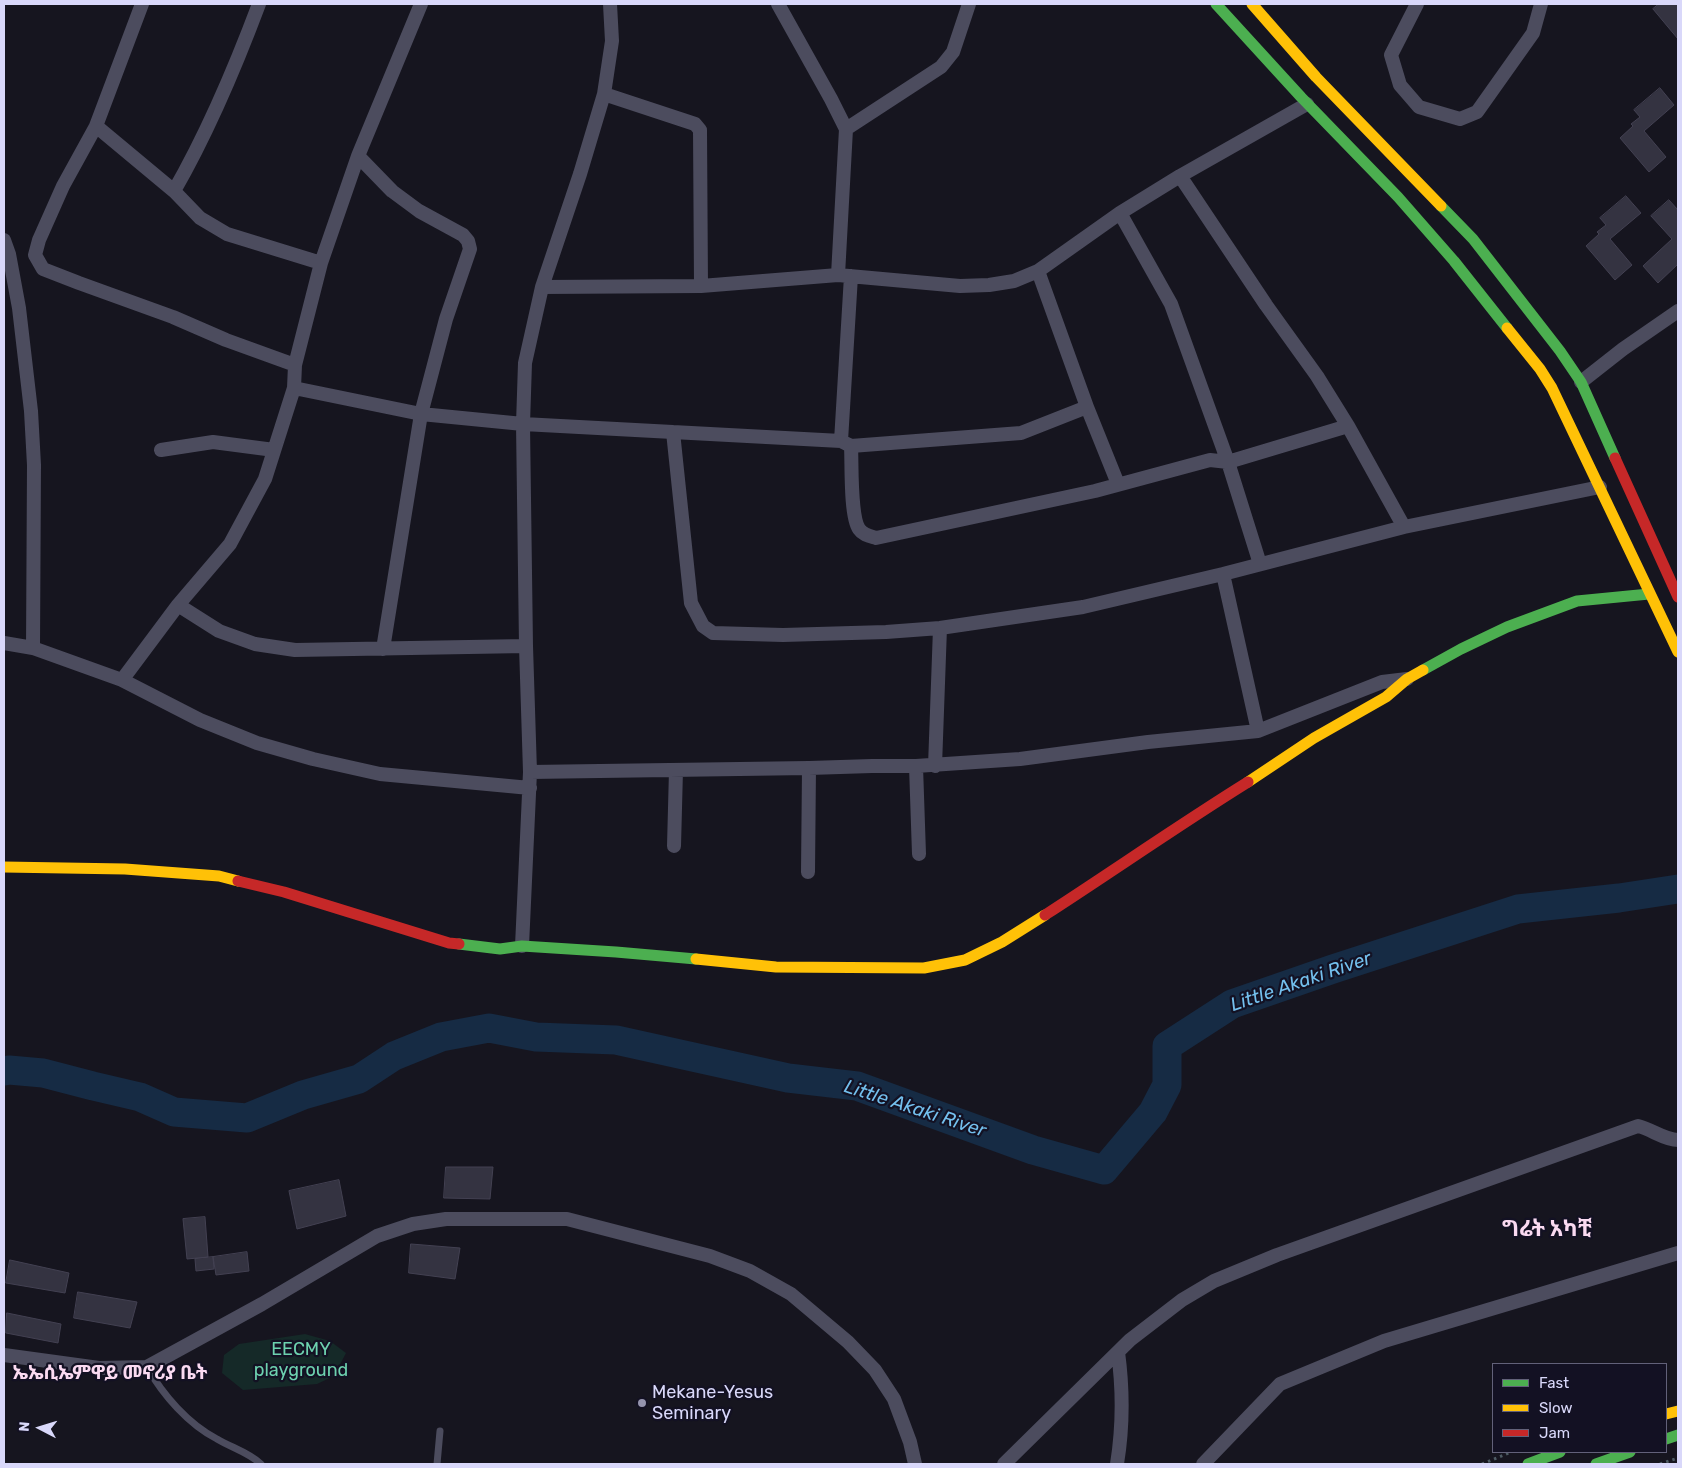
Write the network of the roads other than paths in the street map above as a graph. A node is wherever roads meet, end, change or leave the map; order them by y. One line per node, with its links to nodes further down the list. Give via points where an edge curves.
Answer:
1 (142, 4): 13 (street)
2 (259, 4): 17 (street, via 193,159)
3 (421, 4): 15 (street)
4 (610, 4): 11 (street, via 612,41)
5 (778, 4): 14 (street)
6 (969, 4): 14 (street, via 953,52 941,67)
7 (1216, 4): 12 (street)
8 (1252, 4): 27 (street, via 1316,77 1473,239)
9 (1417, 4): 10 (street, via 1391,55 1400,85 1419,107 1460,119 1477,112 1533,33)
10 (1541, 4)
11 (604, 94): 23 (street, via 695,124 700,130); 24 (street)
12 (1307, 104): 16 (street); 27 (street, via 1398,197 1540,369)
13 (96, 126): 17 (street); 26 (street, via 63,186 39,240 35,255 43,268)
14 (846, 129): 22 (street)
15 (358, 156): 20 (street); 31 (street, via 392,191 418,211 463,235 470,249 446,319)
16 (1180, 176): 18 (street); 33 (street)
17 (174, 191): 20 (street, via 200,218 227,234)
18 (1120, 213): 21 (street); 38 (street, via 1171,304)
19 (4, 240): 51 (street, via 19,308 31,411 34,465)
20 (322, 263): 26 (street)
21 (1038, 271): 22 (street, via 1014,281 960,286); 30 (street)
22 (844, 275): 23 (street); 35 (street)
23 (701, 286): 24 (street)
24 (542, 287): 32 (street, via 525,363)
25 (1678, 311): 28 (street)
26 (296, 365): 29 (street)
27 (1563, 379): 28 (street); 40 (street)
28 (1581, 382): 44 (street)
29 (294, 388): 31 (street); 37 (street)
30 (1087, 407): 35 (street, via 1021,433); 39 (street)
31 (421, 414): 32 (street); 52 (street)
32 (523, 424): 34 (street); 50 (street)
33 (1348, 426): 38 (street); 41 (street)
34 (674, 432): 35 (street); 48 (street, via 691,603 703,626 713,633 783,635)
35 (846, 443): 39 (street, via 854,518 859,530 876,538)
36 (161, 450): 37 (street, via 213,442)
37 (274, 450): 47 (street, via 265,479 230,544)
38 (1228, 462): 39 (street, via 1210,460); 42 (street)
39 (1118, 484)
40 (1600, 487): 41 (street); 45 (street)
41 (1404, 527): 42 (street)
42 (1260, 564): 43 (street)
43 (1223, 574): 48 (street, via 1083,607); 56 (street)
44 (1674, 580): 46 (street)
45 (1649, 594): 53 (street); 54 (street, via 1577,601 1507,627)
46 (1678, 597)
47 (178, 605): 52 (street, via 219,631 255,644 295,650); 55 (street)
48 (940, 628): 58 (street)
49 (4, 644): 51 (street)
50 (526, 646): 52 (street); 61 (street)
51 (33, 648): 55 (street)
52 (383, 649)
53 (1678, 652)
54 (1407, 679): 56 (street, via 1382,682); 67 (street, via 1386,696 1182,822 1002,942 965,960 924,968 776,967)
55 (122, 680): 62 (street, via 200,720 257,743 313,759 380,774)
56 (1258, 731): 58 (street)
57 (916, 766): 58 (street); 59 (street); 64 (street)
58 (935, 766)
59 (809, 768): 60 (street); 66 (street)
60 (676, 770): 61 (street); 63 (street)
61 (530, 772): 62 (street)
62 (530, 788): 67 (street)
63 (674, 846)
64 (919, 854)
65 (4, 867): 67 (street, via 125,869 219,876 284,892 449,943 500,949)
66 (808, 872)
67 (522, 946)
68 (1678, 1140): 70 (street, via 1638,1126 1277,1255 1214,1281 1182,1300)
69 (1678, 1253): 81 (street, via 1384,1341 1280,1384)
70 (1118, 1352): 79 (street); 80 (street, via 1121,1416)
71 (4, 1355): 72 (street, via 99,1368)
72 (147, 1367): 76 (lane, via 185,1416 215,1439 251,1455); 78 (street, via 377,1236 414,1224 446,1220 567,1219 710,1256 750,1271 791,1294 876,1370 894,1399)
73 (440, 1431): 77 (lane)
74 (1557, 1453): 82 (street)
75 (1627, 1453): 83 (street)
76 (261, 1464)
77 (438, 1464)
78 (915, 1464)
79 (1004, 1464)
80 (1117, 1464)
81 (1204, 1464)
82 (1528, 1464)
83 (1596, 1464)

